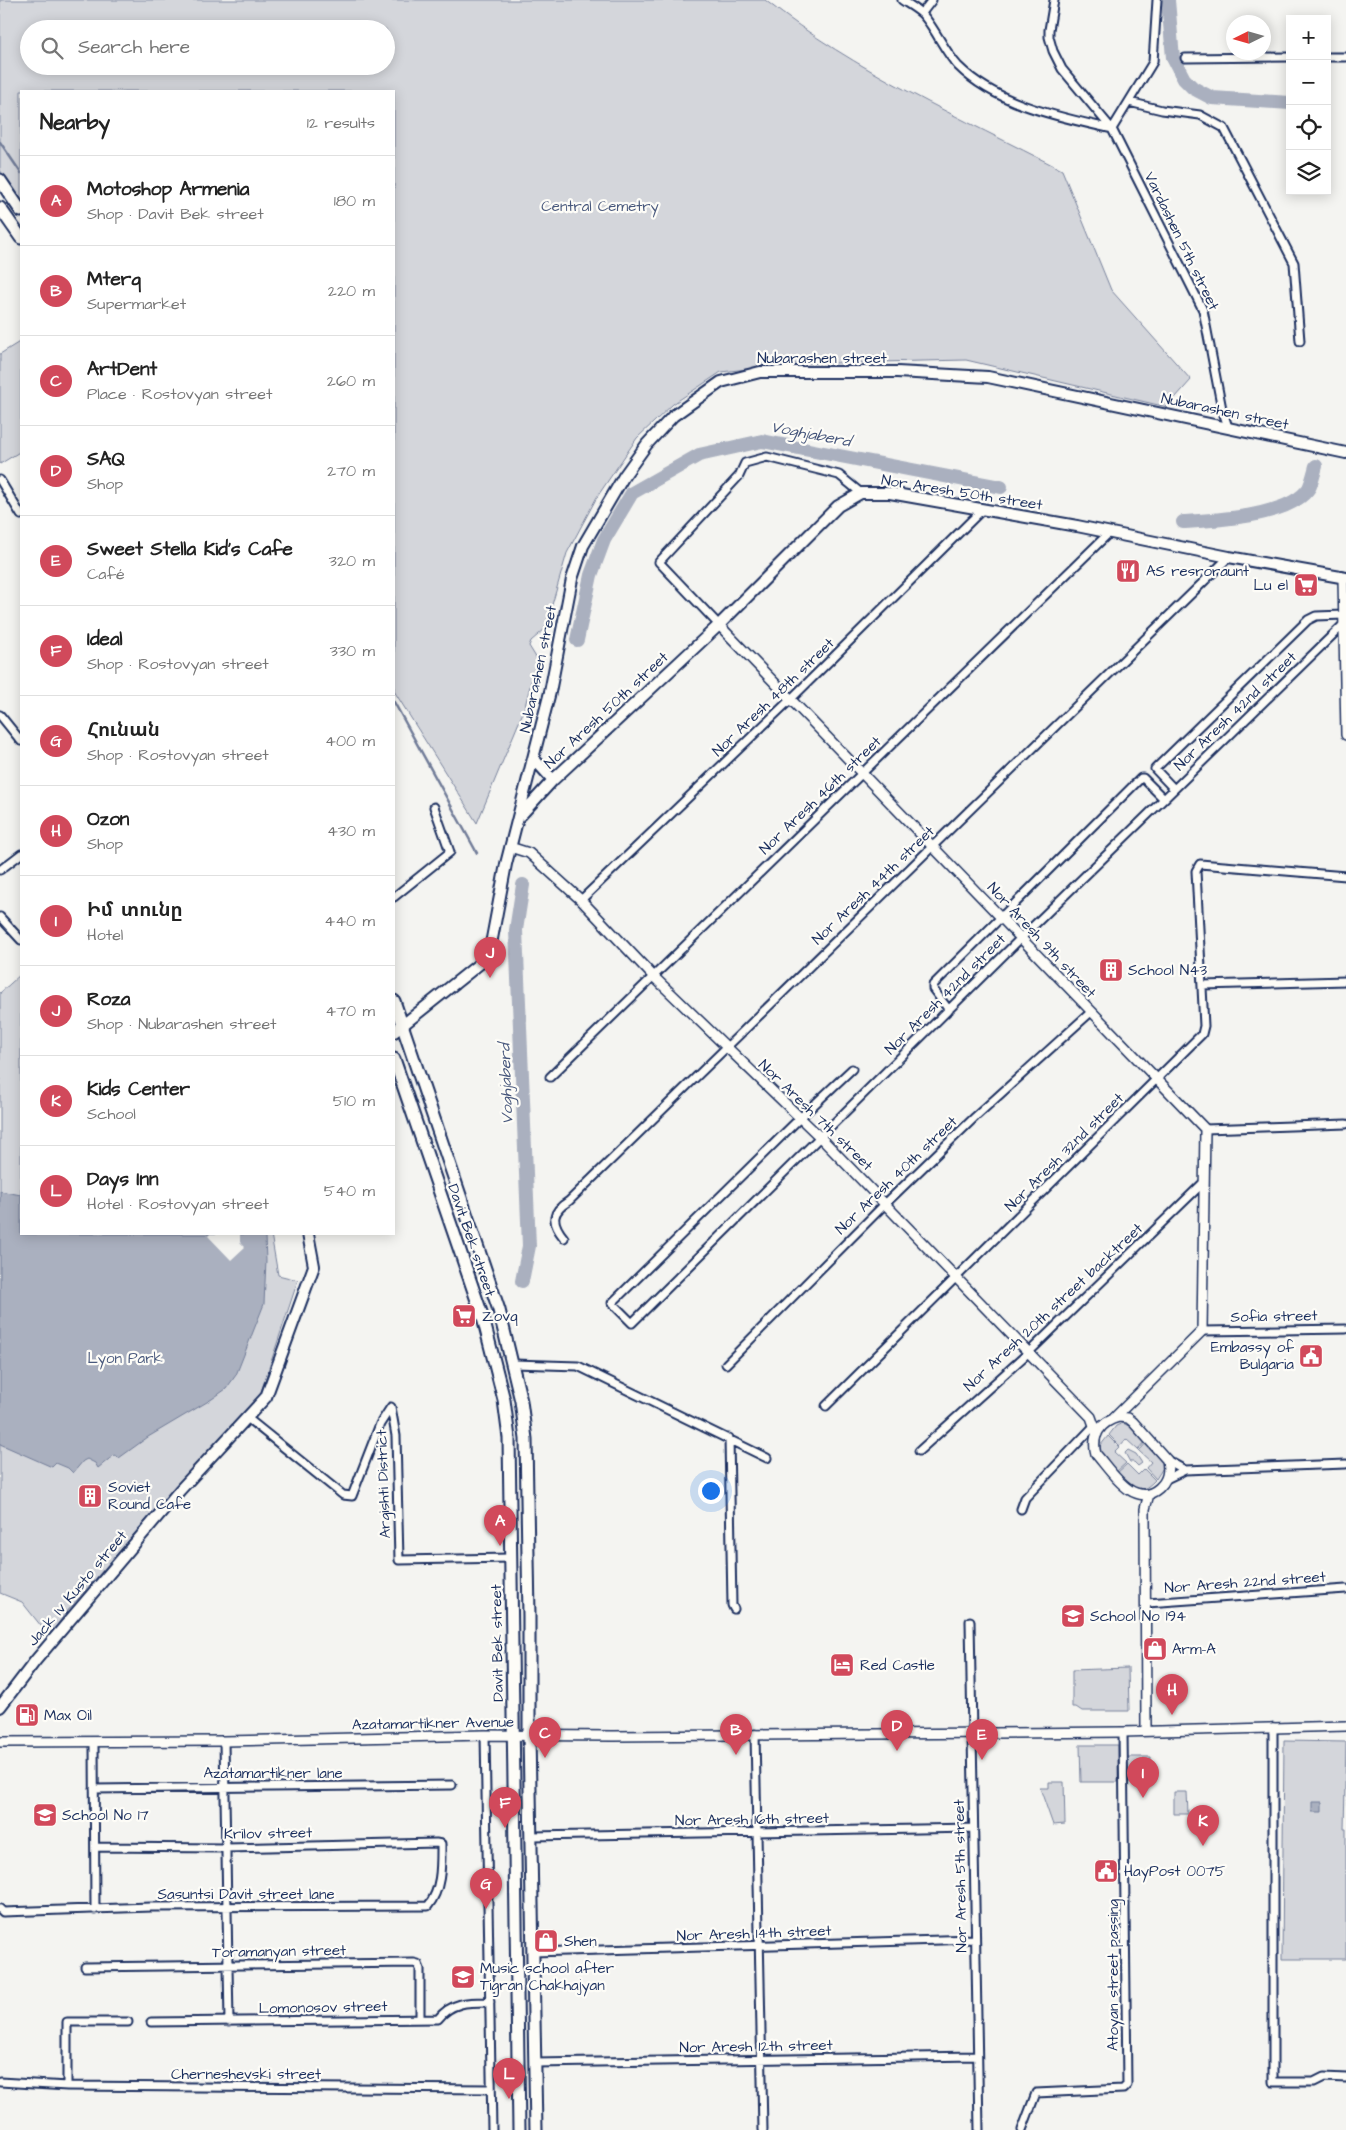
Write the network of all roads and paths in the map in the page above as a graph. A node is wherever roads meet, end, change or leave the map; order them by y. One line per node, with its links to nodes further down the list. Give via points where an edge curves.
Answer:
1 (902, 0): 5 (street)
2 (932, 0): 5 (street)
3 (1054, 0): 11 (street, Vardashen 5th street, via 1048,30 1053,51 1062,68)
4 (1157, 0): 10 (street, via 1153,62)
5 (922, 14): 11 (street, via 958,66 985,87 1050,114)
6 (1286, 57): 9 (street)
7 (1331, 57): 8 (street)
8 (1346, 57)
9 (1185, 58)
10 (1129, 102): 11 (street); 16 (street, via 1200,115 1224,128 1294,263)
11 (1112, 129): 17 (street, Vardashen 5th street, via 1203,310)
12 (0, 180): 14 (main road)
13 (0, 208): 15 (main road)
14 (20, 210)
15 (20, 237)
16 (1300, 341)
17 (1228, 427): 18 (main road, Nubarashen street); 33 (main road, Nubarashen street, via 988,377 898,372 760,372 721,382 673,416 647,444 614,491 583,546 572,579)
18 (1346, 453)
19 (0, 480): 22 (street)
20 (861, 493): 21 (main road, Nor Aresh 50th street, via 890,493); 27 (main road, Nor Aresh 50th street, via 838,506); 27 (street, via 839,475 767,457 745,463 739,476 659,562)
21 (982, 510): 23 (main road, Nor Aresh 50th street); 29 (street, Nor Aresh 48th street)
22 (20, 513)
23 (1109, 533): 24 (main road, Nor Aresh 50th street); 34 (street, Nor Aresh 46th street)
24 (1229, 557): 25 (main road, Nor Aresh 50th street); 40 (street, Nor Aresh 44th street)
25 (1345, 578): 26 (street)
26 (1344, 619): 28 (street); 36 (street, Nor Aresh 42nd street); 36 (street, via 1316,616 1308,620 1155,769)
27 (720, 625): 29 (street, Nor Aresh 9th street); 35 (main road, Nor Aresh 50th street)
28 (1346, 672): 31 (street)
29 (791, 700): 34 (street, Nor Aresh 9th street); 46 (street, Nor Aresh 48th street)
30 (0, 715): 32 (street)
31 (1346, 735)
32 (20, 740)
33 (534, 759): 35 (main road); 39 (main road, Nubarashen street)
34 (863, 773): 40 (street, Nor Aresh 9th street); 51 (street, Nor Aresh 46th street)
35 (553, 780): 39 (main road, Nor Aresh 50th street)
36 (1174, 789): 37 (street, Nor Aresh 42nd street)
37 (1164, 799): 48 (street, via 1140,778); 49 (street, Nor Aresh 42nd street)
38 (434, 806): 45 (street, via 450,852)
39 (518, 818): 41 (main road, Nubarashen street)
40 (933, 846): 48 (street, Nor Aresh 9th street); 58 (street, Nor Aresh 44th street)
41 (510, 847): 46 (street, Nor Aresh 7th street, via 529,853); 57 (main road, Nubarashen street, via 491,944 483,962)
42 (20, 855): 43 (street)
43 (0, 870)
44 (1346, 876): 53 (street, Nor Aresh 32nd street, via 1200,864 1196,871)
45 (395, 896)
46 (581, 900): 51 (street, Nor Aresh 7th street)
47 (0, 917): 50 (street)
48 (1000, 917): 49 (street, Nor Aresh 9th street); 55 (street, via 933,985)
49 (1021, 938): 55 (street, Nor Aresh 42nd street); 56 (street, Nor Aresh 9th street)
50 (20, 939)
51 (653, 976): 58 (street, Nor Aresh 7th street); 61 (street, Nor Aresh 46th street)
52 (1346, 981): 53 (street)
53 (1202, 985): 62 (street, Nor Aresh 32nd street, via 1204,1030)
54 (395, 1008): 57 (main road, Davit Bek street)
55 (949, 1010): 66 (street, Nor Aresh 42nd street)
56 (1091, 1012): 62 (street, Nor Aresh 9th street); 68 (street, Nor Aresh 40th street)
57 (398, 1028): 75 (main road, Davit Bek street, via 499,1310)
58 (726, 1047): 63 (street, Nor Aresh 7th street); 70 (street, Nor Aresh 44th street, via 569,1201 558,1208 555,1216 558,1231)
59 (395, 1062): 94 (main road, Davit Bek street, via 496,1364 509,1438)
60 (852, 1069): 63 (street)
61 (550, 1077)
62 (1156, 1079): 65 (street, Nor Aresh 9th street); 71 (street, Nor Aresh 32nd street)
63 (800, 1118): 66 (street, Nor Aresh 7th street); 66 (street, Nor Aresh 42nd street, via 612,1303 632,1323)
64 (1346, 1124): 65 (street)
65 (1205, 1129): 67 (street)
66 (821, 1138): 68 (street, Nor Aresh 7th street)
67 (1204, 1182): 73 (street); 74 (street, Nor Aresh 20th street backtreet)
68 (885, 1204): 71 (street, Nor Aresh 7th street); 76 (street, Nor Aresh 40th street)
69 (308, 1235): 79 (main road, Jack Iv Kusto street, via 314,1266 266,1397)
70 (564, 1238)
71 (957, 1278): 74 (street, Nor Aresh 7th street); 78 (street, Nor Aresh 32nd street)
72 (1346, 1329): 73 (street, Sofia street)
73 (1202, 1331): 77 (street)
74 (1028, 1353): 82 (street, Nor Aresh 7th street); 84 (street, Nor Aresh 20th street backtreet)
75 (514, 1364): 83 (street, via 578,1366); 106 (main road, Davit Bek street, via 526,1439)
76 (726, 1364)
77 (1129, 1405): 80 (street); 81 (street)
78 (826, 1406)
79 (246, 1417): 94 (street, Argishti District, via 343,1495 352,1496 380,1424 391,1407 396,1436 399,1560); 99 (main road, Jack Iv Kusto street, via 180,1490)
80 (1110, 1420): 81 (street, Nor Aresh 7th street); 82 (street, Nor Aresh 7th street); 82 (street)
81 (1130, 1420): 86 (street)
82 (1094, 1425): 90 (street, via 1096,1454); 92 (street, via 1025,1498)
83 (729, 1438): 85 (street); 97 (street)
84 (919, 1450)
85 (767, 1458)
86 (1167, 1460): 88 (street); 89 (street)
87 (1346, 1464): 88 (street)
88 (1185, 1470): 89 (street)
89 (1166, 1479): 91 (street)
90 (1134, 1494): 91 (street); 93 (street)
91 (1149, 1494): 93 (street)
92 (1021, 1509)
93 (1145, 1510): 96 (street)
94 (511, 1558): 105 (main road, Davit Bek street)
95 (1346, 1589): 96 (street, Nor Aresh 22nd street)
96 (1147, 1603): 102 (street)
97 (734, 1609)
98 (970, 1621): 103 (street, Nor Aresh 5th street)
99 (0, 1707)
100 (1346, 1726): 101 (street, Azatamartikner Avenue)
101 (1273, 1727): 102 (street, Azatamartikner Avenue); 137 (street, via 1273,2082)
102 (1146, 1730): 104 (street, Azatamartikner Avenue)
103 (972, 1732): 104 (street, Azatamartikner Avenue); 107 (street, Azatamartikner Avenue); 115 (street, Nor Aresh 5th street)
104 (1122, 1732): 146 (street, Atoyan street passing, via 1127,2085 1123,2089 1036,2093)
105 (512, 1734): 106 (street, Azatamartikner Avenue); 108 (street, Azatamartikner Avenue); 142 (main road, Davit Bek street)
106 (529, 1734): 107 (street, Azatamartikner Avenue); 117 (main road, Davit Bek street)
107 (755, 1734): 116 (street)
108 (485, 1735): 109 (street, Azatamartikner Avenue); 129 (street)
109 (224, 1741): 111 (street, Azatamartikner Avenue); 113 (street)
110 (0, 1742): 111 (street, Azatamartikner Avenue)
111 (94, 1743): 114 (street)
112 (452, 1786): 113 (street, Azatamartikner lane)
113 (224, 1787): 114 (street, Azatamartikner lane); 120 (street)
114 (94, 1789): 119 (street)
115 (973, 1828): 116 (street, Nor Aresh 16th street); 124 (street, Nor Aresh 5th street)
116 (757, 1833): 117 (street, Nor Aresh 16th street); 125 (street)
117 (532, 1836): 126 (main road, Davit Bek street)
118 (441, 1844): 120 (street, Krilov street); 121 (street, Sasuntsi Davit street lane, via 437,1894 428,1906)
119 (95, 1847): 120 (street, Krilov street); 123 (street)
120 (226, 1848): 121 (street)
121 (227, 1908): 123 (street, Sasuntsi Davit street lane); 127 (street)
122 (0, 1909): 123 (street, Sasuntsi Davit street lane, via 3,1912)
123 (96, 1910)
124 (975, 1939): 125 (street, Nor Aresh 14th street); 134 (street, Nor Aresh 5th street)
125 (759, 1946): 126 (street, Nor Aresh 14th street); 135 (street)
126 (533, 1952): 136 (main road, Davit Bek street)
127 (228, 1965): 128 (street, Toramanyan street); 130 (street, Toramanyan street, via 418,1964); 133 (street)
128 (85, 1967)
129 (490, 2002): 130 (street, Lomonosov street, via 464,2002 450,2008 438,2019); 140 (street)
130 (420, 2019): 133 (street, Lomonosov street)
131 (128, 2022): 139 (street, via 67,2022)
132 (151, 2022): 133 (street, Lomonosov street)
133 (229, 2022)
134 (977, 2056): 135 (street, Nor Aresh 12th street); 145 (street, Nor Aresh 5th street)
135 (761, 2060): 136 (street, Nor Aresh 12th street); 144 (street)
136 (535, 2063): 143 (main road, Davit Bek street)
137 (1346, 2078)
138 (0, 2082): 139 (street, Cherneshevski street)
139 (66, 2086): 140 (street, Cherneshevski street)
140 (491, 2089): 141 (street)
141 (492, 2130)
142 (520, 2130)
143 (536, 2130)
144 (764, 2130)
145 (979, 2130)
146 (1022, 2130)

